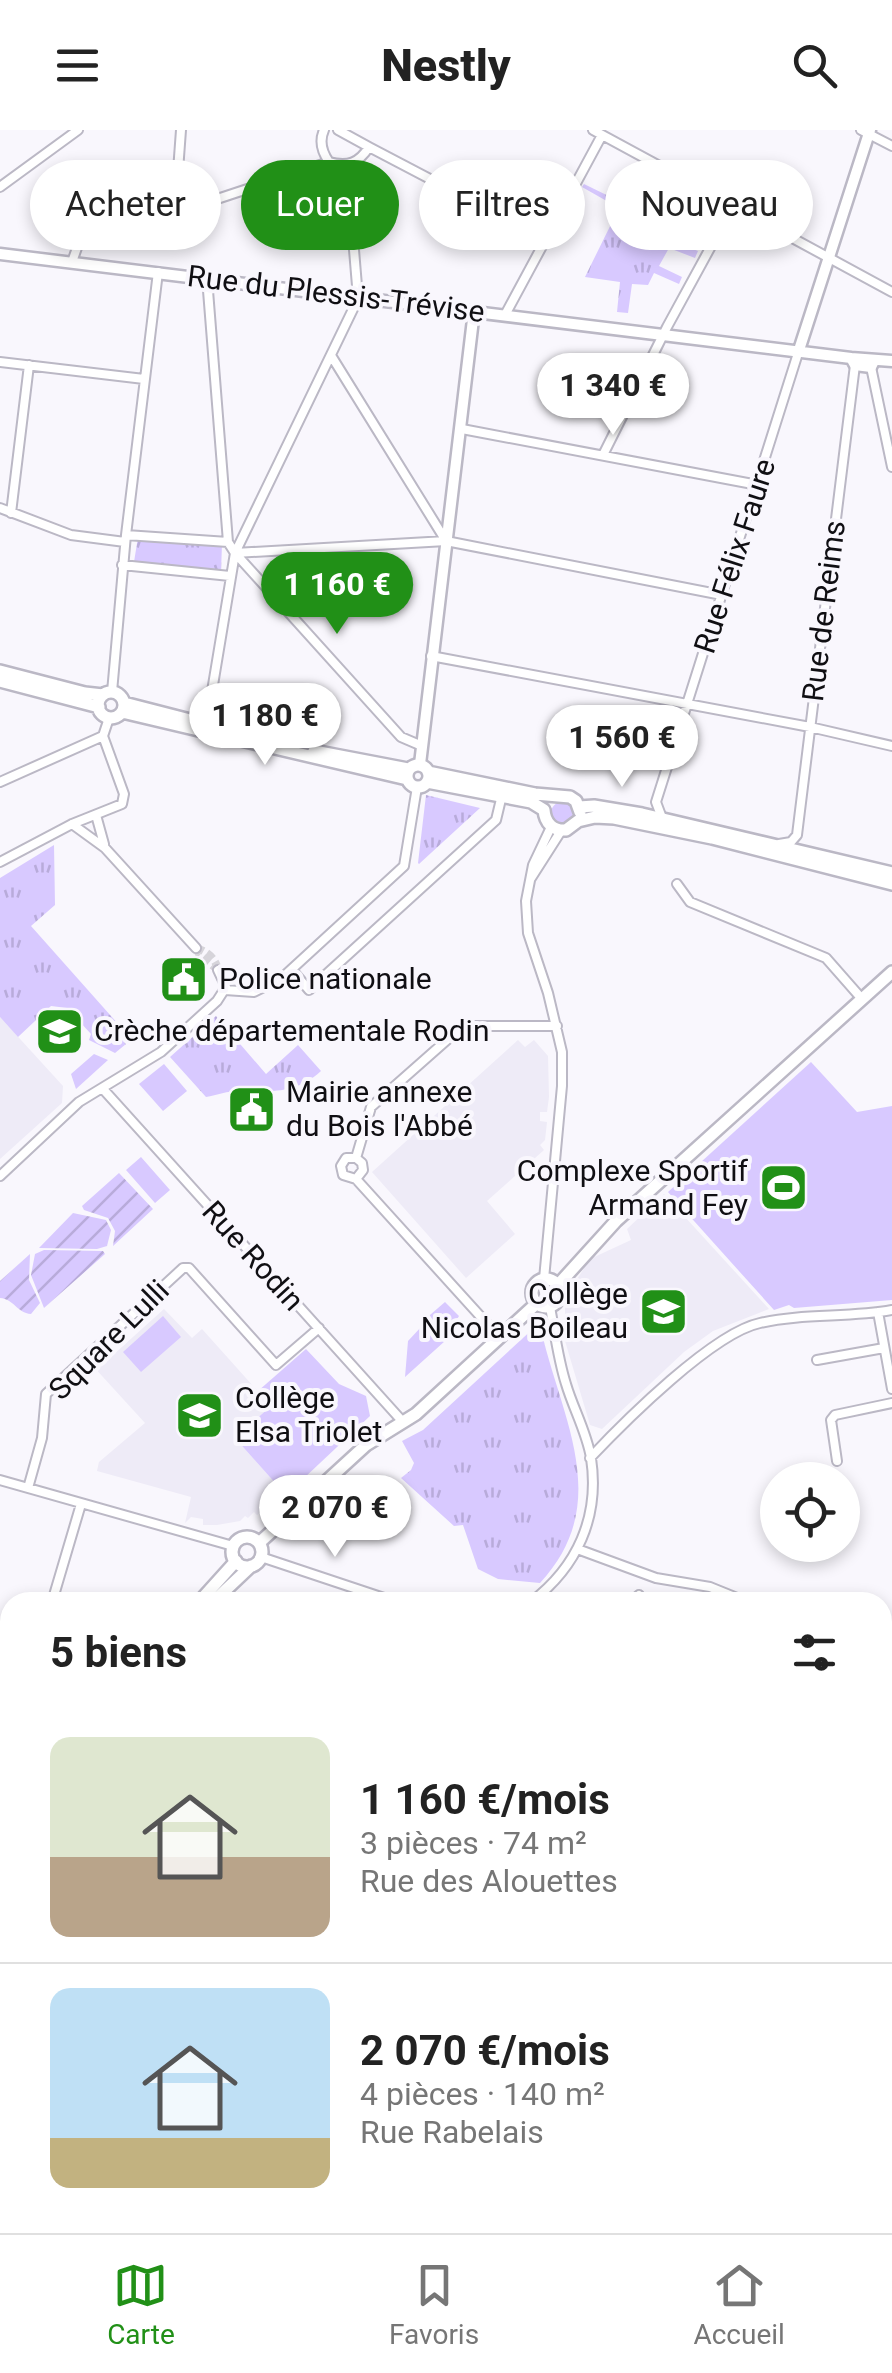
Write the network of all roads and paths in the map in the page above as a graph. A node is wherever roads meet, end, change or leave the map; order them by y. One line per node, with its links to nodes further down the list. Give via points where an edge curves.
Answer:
1 (78, 130): 15 (street)
2 (180, 130): 10 (street)
3 (324, 130): 11 (street)
4 (338, 130): 6 (street)
5 (867, 131): 8 (street); 21 (street)
6 (349, 132): 9 (street)
7 (598, 132): 13 (street); 28 (street)
8 (892, 146)
9 (369, 147): 12 (street); 14 (street)
10 (178, 160)
11 (328, 160)
12 (359, 160)
13 (649, 160)
14 (419, 173)
15 (0, 187)
16 (813, 247): 21 (street)
17 (76, 250): 22 (street)
18 (353, 250): 26 (street)
19 (709, 250): 29 (street)
20 (0, 254): 22 (street, Rue du Plessis-Trévise)
21 (830, 256): 25 (street); 30 (street)
22 (72, 262): 23 (street, Rue du Plessis-Trévise)
23 (158, 272): 24 (street, Rue du Plessis-Trévise); 37 (street)
24 (207, 278): 26 (street, Rue du Plessis-Trévise); 48 (street)
25 (892, 292)
26 (356, 297): 27 (street, Rue du Plessis-Trévise); 31 (street)
27 (474, 311): 28 (street, Rue du Plessis-Trévise); 40 (street)
28 (505, 316): 29 (street, Rue du Plessis-Trévise)
29 (664, 335): 30 (street, Rue du Plessis-Trévise); 41 (street)
30 (800, 350): 34 (street, Rue du Plessis-Trévise); 43 (street, Rue Félix Faure)
31 (332, 357): 47 (street); 49 (street)
32 (892, 360): 35 (street, Rue du Plessis-Trévise)
33 (0, 362): 36 (street)
34 (853, 362): 35 (street, Rue du Plessis-Trévise); 39 (street, Rue de Reims)
35 (872, 364): 38 (street)
36 (29, 365): 37 (street); 45 (street)
37 (144, 379): 46 (street)
38 (875, 388): 39 (street); 42 (street)
39 (851, 389): 61 (street, Rue de Reims)
40 (462, 429): 41 (street); 47 (street)
41 (604, 455): 43 (street)
42 (892, 467)
43 (758, 485): 52 (street, Rue Félix Faure)
44 (0, 508): 45 (street)
45 (11, 513): 46 (street, via 71,535)
46 (125, 538): 48 (street); 50 (street)
47 (446, 541): 49 (street); 52 (street); 53 (street)
48 (228, 542): 49 (street)
49 (236, 553): 51 (street); 63 (street, via 400,737)
50 (122, 565): 51 (street); 56 (street)
51 (230, 576): 60 (street, via 208,709)
52 (722, 595): 57 (street, Rue Félix Faure)
53 (431, 656): 57 (street); 63 (street)
54 (0, 671): 56 (main road)
55 (0, 682): 56 (main road)
56 (105, 698): 58 (main road, via 122,696); 59 (main road, via 102,714)
57 (687, 704): 61 (street); 72 (street, Rue Félix Faure, via 656,802)
58 (123, 708): 59 (main road); 60 (main road); 65 (main road)
59 (109, 718): 62 (street)
60 (199, 722): 65 (main road)
61 (810, 727): 64 (street); 76 (street, Rue de Reims, via 798,835)
62 (103, 736): 66 (street); 71 (street, via 125,799)
63 (422, 746): 65 (street)
64 (892, 746)
65 (418, 776): 67 (main road); 68 (main road); 84 (street, via 406,865)
66 (0, 782)
67 (502, 795): 70 (main road); 84 (street, via 496,820 309,990)
68 (555, 796): 69 (main road, via 570,797); 70 (main road)
69 (579, 808): 72 (main road); 73 (main road)
70 (544, 810): 75 (main road)
71 (96, 815): 74 (street); 77 (street)
72 (662, 818): 76 (main road)
73 (578, 822): 75 (main road); 81 (main road, via 595,816 640,823)
74 (72, 824): 77 (street); 78 (street)
75 (556, 829): 88 (street, via 533,865 526,918)
76 (777, 844): 79 (main road)
77 (105, 848): 82 (street)
78 (0, 862)
79 (892, 873)
80 (678, 884): 87 (street, via 690,902 826,958)
81 (892, 884)
82 (196, 948)
83 (218, 970): 86 (street)
84 (292, 970): 86 (street, via 254,992)
85 (891, 973): 87 (main road)
86 (225, 990): 89 (street, via 160,1052)
87 (862, 999): 94 (main road, via 616,1221)
88 (557, 1026): 90 (street, via 474,1026 448,1039 371,1108); 93 (street, via 562,1086)
89 (103, 1089): 91 (street, via 79,1102); 99 (street, Rue Rodin)
90 (356, 1158): 92 (street, via 364,1170); 92 (street, via 340,1166 346,1178)
91 (0, 1176)
92 (356, 1179): 100 (street)
93 (544, 1279): 94 (main road); 95 (main road, via 532,1290)
94 (558, 1285): 96 (main road, via 560,1298)
95 (536, 1304): 96 (main road); 100 (main road)
96 (550, 1307): 106 (street)
97 (892, 1310): 98 (street)
98 (878, 1312): 101 (street); 106 (street, via 758,1323 725,1336)
99 (319, 1328): 105 (street, Rue Rodin); 109 (street, Square Lulli, via 276,1365 183,1268 46,1394)
100 (500, 1338): 105 (main road)
101 (884, 1348): 102 (street); 103 (street)
102 (817, 1360)
103 (892, 1389)
104 (892, 1403): 107 (street, via 835,1415)
105 (403, 1422): 111 (main road, via 366,1445)
106 (590, 1458): 113 (street, via 590,1508)
107 (837, 1462)
108 (0, 1480): 109 (street)
109 (28, 1488): 110 (street)
110 (82, 1504): 112 (street); 116 (street)
111 (259, 1542): 112 (main road, via 247,1537); 115 (main road)
112 (233, 1546): 114 (main road)
113 (580, 1550): 120 (street); 121 (street, via 656,1578)
114 (236, 1561): 115 (main road); 117 (main road)
115 (256, 1561): 118 (main road); 119 (street)
116 (55, 1592)
117 (208, 1592)
118 (223, 1592)
119 (362, 1592)
120 (543, 1592)
121 (722, 1592)

